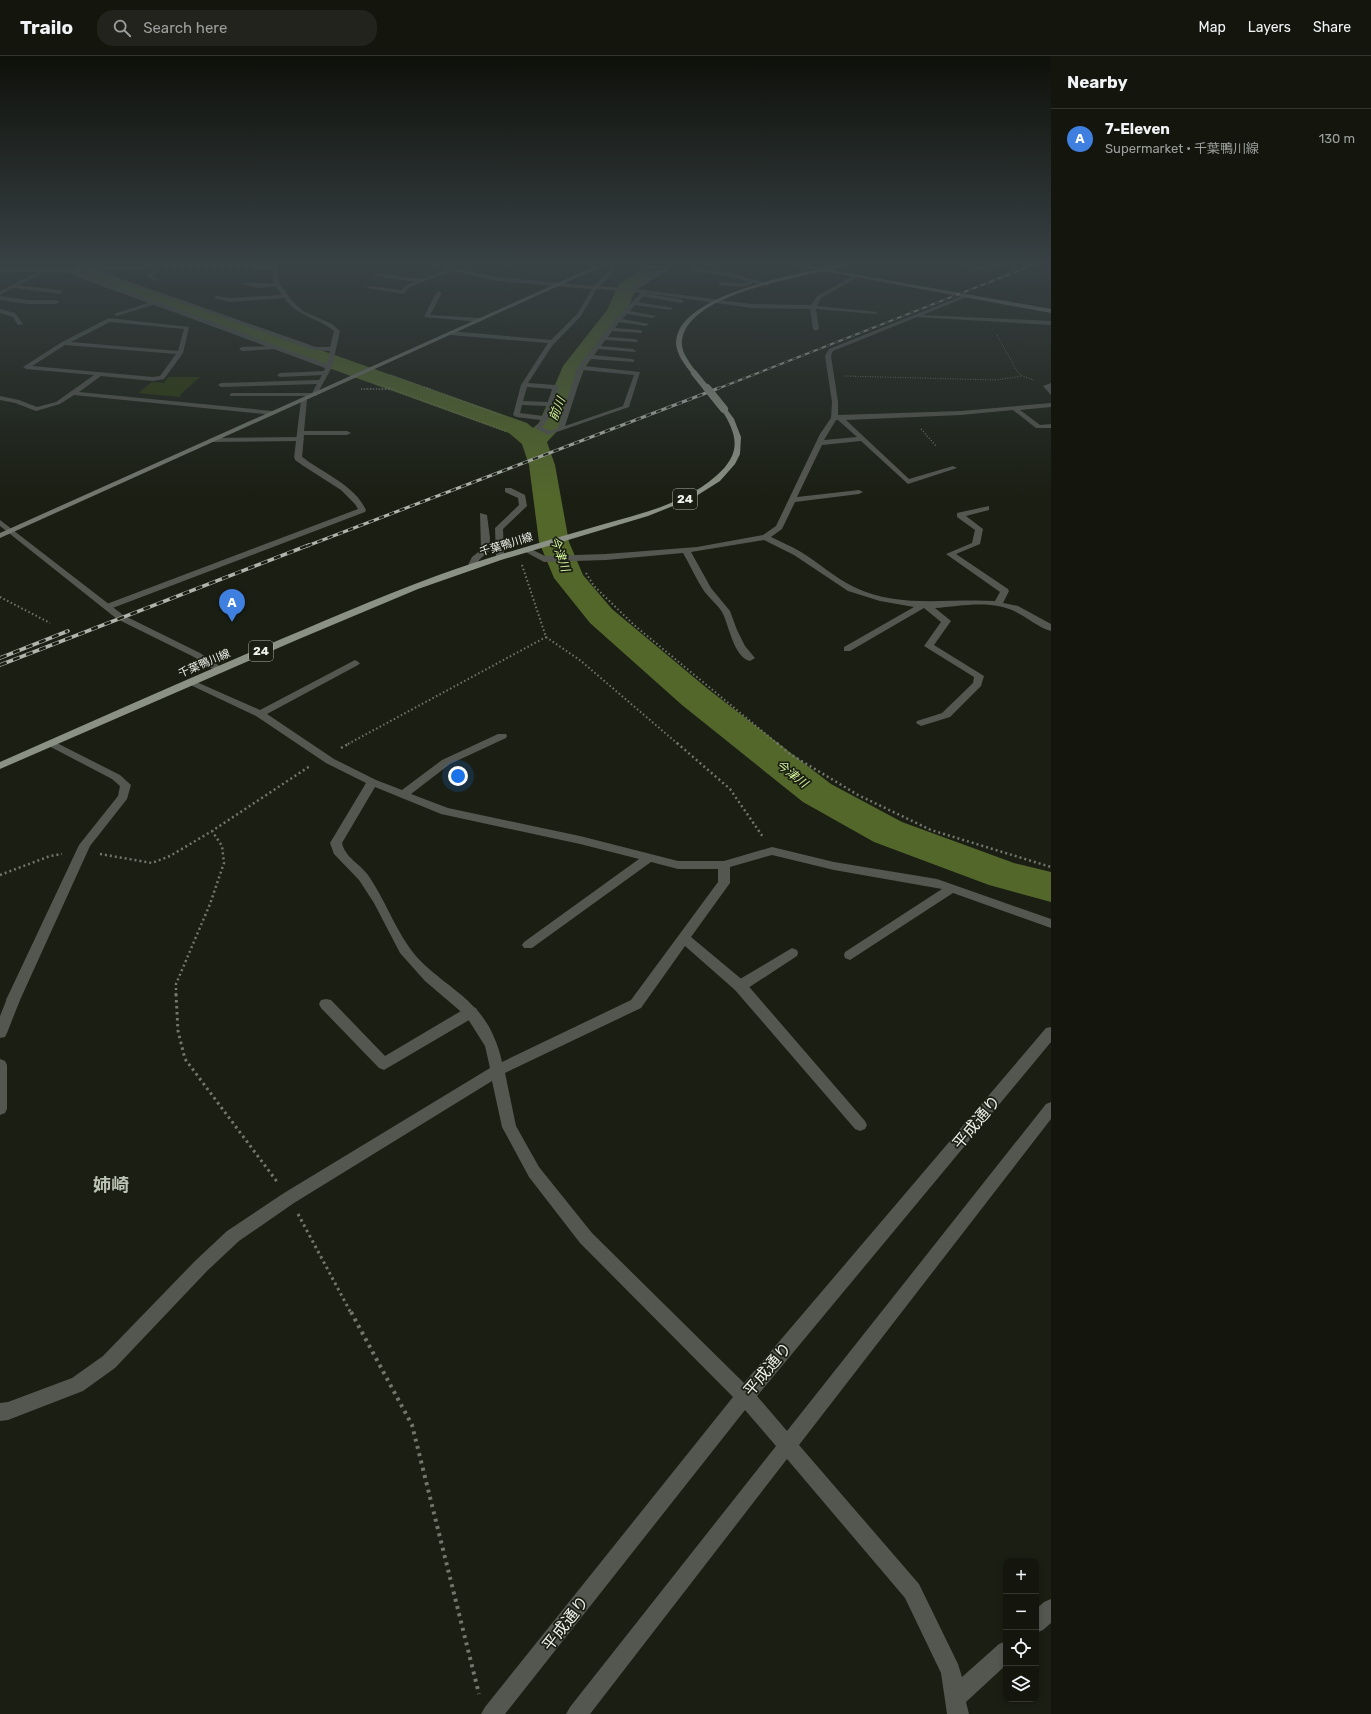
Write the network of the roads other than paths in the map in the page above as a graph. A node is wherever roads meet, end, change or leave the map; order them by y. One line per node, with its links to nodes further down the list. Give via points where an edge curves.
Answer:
1 (183, 342): 16 (street)
2 (260, 342): 12 (street)
3 (296, 342): 14 (street, via 315,349)
4 (334, 342): 14 (street)
5 (429, 342): 30 (street)
6 (553, 342): 25 (street)
7 (601, 342): 11 (street)
8 (680, 342): 57 (main road, 千葉鴨川線 / 24, bridge, via 680,349 694,373 724,409 739,435 740,447 727,471 678,502)
9 (850, 342): 39 (street, via 831,350 828,356)
10 (64, 343): 16 (street); 21 (street, via 26,367)
11 (597, 347): 15 (street); 17 (street)
12 (275, 348): 13 (street); 20 (street)
13 (242, 349)
14 (333, 349): 20 (street)
15 (633, 352)
16 (180, 353): 21 (street, via 162,378 153,380)
17 (589, 357): 18 (street); 19 (street)
18 (632, 361)
19 (581, 368): 41 (street); 41 (street, via 638,373 626,407)
20 (327, 370): 22 (street); 23 (street)
21 (100, 374): 27 (street)
22 (271, 376)
23 (320, 382): 24 (street); 30 (street)
24 (221, 385)
25 (524, 385): 33 (street); 34 (street, via 556,387)
26 (1050, 385): 28 (street, via 1046,386)
27 (74, 393): 31 (street, via 58,404 36,410 17,401); 37 (street)
28 (1051, 393)
29 (232, 395): 30 (street)
30 (314, 395): 32 (street)
31 (0, 398)
32 (304, 400): 37 (street); 43 (street)
33 (520, 400): 34 (street); 38 (street, via 516,415)
34 (551, 401): 38 (street)
35 (1051, 405): 36 (street)
36 (1015, 409): 39 (street); 40 (street, via 1038,427)
37 (273, 413): 45 (street)
38 (546, 418): 41 (street, via 538,428 548,433)
39 (837, 418): 44 (street); 46 (street)
40 (1051, 426)
41 (560, 430)
42 (347, 432): 43 (street)
43 (300, 436): 45 (street); 63 (street, via 298,458 361,503 362,510)
44 (862, 439): 46 (street); 47 (street, via 908,482)
45 (212, 440): 54 (street)
46 (820, 443): 50 (street)
47 (953, 468)
48 (508, 490): 59 (street, via 522,497 523,506 499,528)
49 (859, 492): 50 (street)
50 (791, 500): 56 (street, via 779,527)
51 (986, 508): 62 (street, via 960,515 980,529 976,544 950,554 1005,591)
52 (483, 515): 60 (street, via 485,551 475,559)
53 (0, 522): 54 (street)
54 (11, 531): 55 (street); 63 (street)
55 (0, 536)
56 (765, 537): 58 (street); 61 (street, via 797,553 851,589 887,600)
57 (526, 550): 58 (street, via 544,559); 59 (main road, 千葉鴨川線 / 24)
58 (686, 550): 66 (street, via 707,589 726,611 732,630)
59 (500, 557): 60 (main road, 千葉鴨川線 / 24)
60 (471, 567): 68 (main road, 千葉鴨川線 / 24, via 392,596)
61 (925, 604): 62 (street); 65 (street); 71 (street, via 946,621 941,632 932,639 929,646 979,676 980,680 946,715)
62 (998, 604): 64 (street, via 1015,608)
63 (107, 607): 68 (street, via 120,617)
64 (1051, 628)
65 (847, 649)
66 (750, 658)
67 (355, 663): 70 (street)
68 (220, 669): 69 (main road, 千葉鴨川線 / 24)
69 (189, 682): 70 (street); 73 (main road, 千葉鴨川線 / 24)
70 (260, 714): 75 (street, via 324,757)
71 (921, 723)
72 (502, 736): 76 (street, via 446,762)
73 (51, 743): 74 (main road, 千葉鴨川線 / 24); 89 (street, via 116,777 126,785 123,797 85,845)
74 (0, 766)
75 (372, 782): 76 (street); 87 (street, via 336,843 338,852 363,877 404,950 430,978)
76 (402, 795): 77 (street, via 445,811)
77 (650, 857): 78 (street, via 678,864); 82 (street)
78 (724, 865): 79 (street, via 772,851 834,866 937,883); 81 (street, via 724,883)
79 (952, 888): 80 (street); 84 (street)
80 (1051, 924)
81 (684, 938): 85 (street); 91 (street, via 636,1004)
82 (528, 945)
83 (792, 953): 85 (street)
84 (850, 955)
85 (740, 986): 94 (street)
86 (326, 1004): 87 (street, via 384,1064)
87 (471, 1012): 91 (street, via 492,1045)
88 (1051, 1032): 95 (street, 平成通り)
89 (0, 1033)
90 (0, 1065): 92 (street)
91 (498, 1070): 95 (street, via 509,1127 534,1172 586,1238); 96 (street, via 289,1198 233,1236 109,1362 77,1385)
92 (0, 1104)
93 (1051, 1108): 97 (street)
94 (860, 1125)
95 (745, 1396): 97 (street); 102 (street, 平成通り)
96 (0, 1412)
97 (787, 1445): 101 (street, via 912,1591 951,1671); 103 (street)
98 (1051, 1609): 99 (street)
99 (1039, 1620)
100 (1003, 1654): 101 (street)
101 (956, 1706)
102 (492, 1714)
103 (576, 1714)

